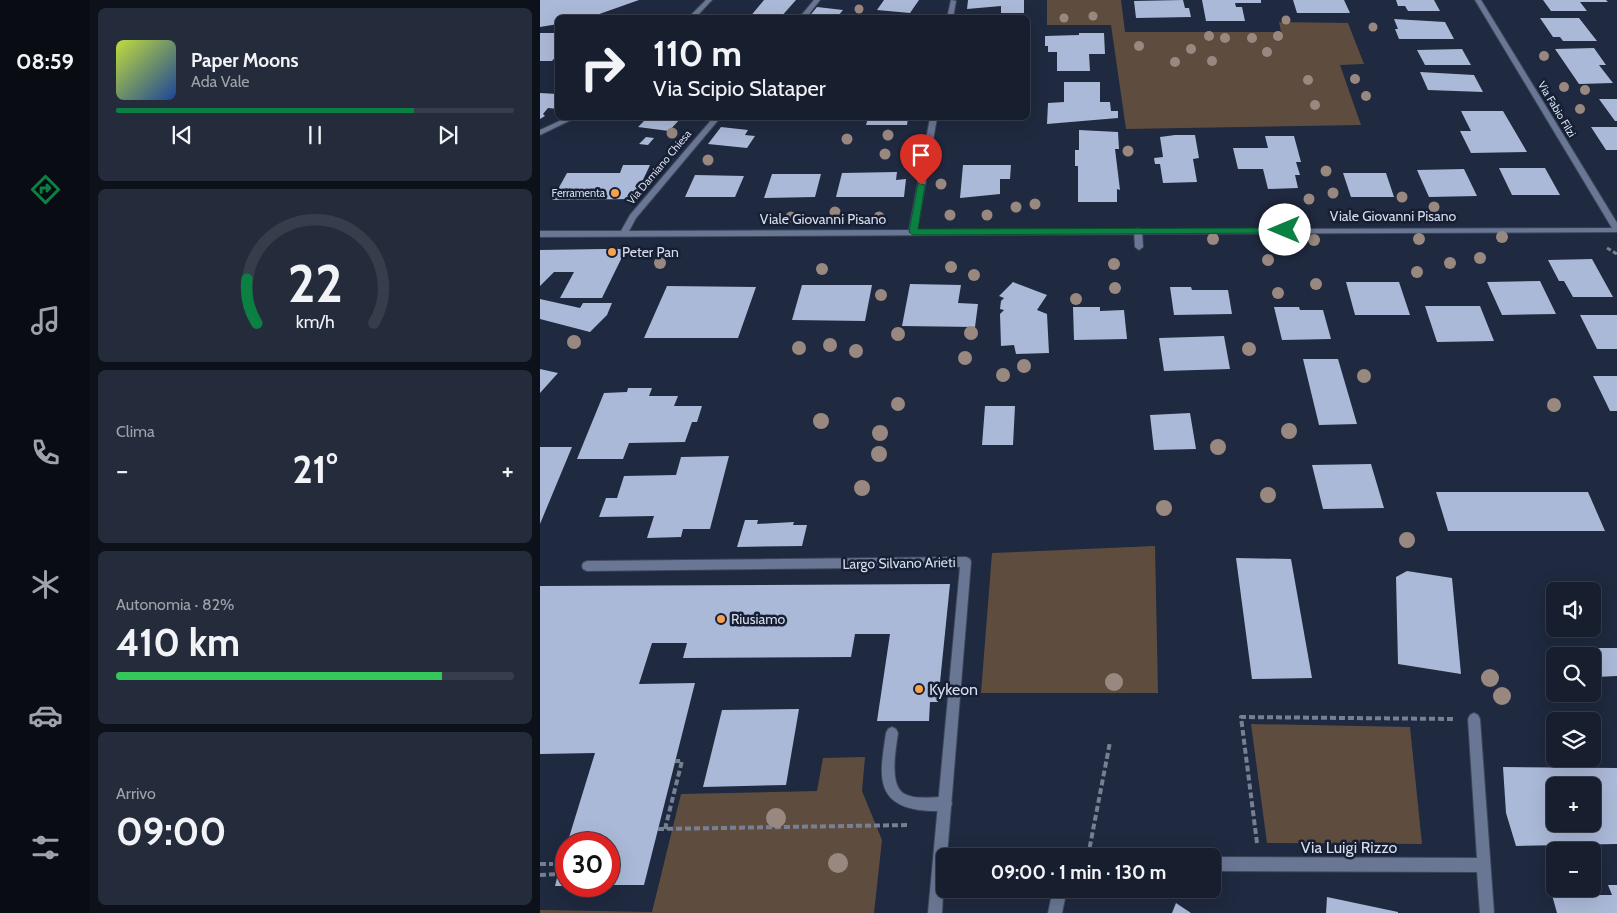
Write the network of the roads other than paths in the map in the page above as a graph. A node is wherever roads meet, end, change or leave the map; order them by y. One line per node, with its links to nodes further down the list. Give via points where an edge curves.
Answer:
1 (709, 0): 5 (street)
2 (817, 0): 6 (street)
3 (953, 0): 7 (street)
4 (1478, 0): 12 (street, Via Fabio Filzi)
5 (693, 15)
6 (804, 15)
7 (950, 15)
8 (567, 120): 11 (street)
9 (714, 120): 16 (street, Via Damiano Chiesa, via 633,217)
10 (933, 120): 14 (street)
11 (540, 133)
12 (1617, 230): 13 (street, Viale Giovanni Pisano)
13 (1138, 231): 14 (street, Viale Giovanni Pisano); 17 (street)
14 (913, 232): 16 (street, Viale Giovanni Pisano)
15 (540, 234): 16 (street, Viale Giovanni Pisano)
16 (623, 234)
17 (1139, 247)
18 (587, 566): 21 (street, Largo Silvano Arieti, via 966,562)
19 (1474, 719): 24 (street)
20 (892, 733): 21 (street, via 888,766 892,791 901,800 916,805)
21 (945, 804): 22 (street, Largo Silvano Arieti)
22 (942, 848)
23 (1221, 864): 24 (street, Via Luigi Rizzo)
24 (1484, 865): 29 (street)
25 (937, 898): 27 (street, Largo Silvano Arieti)
26 (1058, 898): 28 (street)
27 (935, 913)
28 (1055, 913)
29 (1487, 913)

